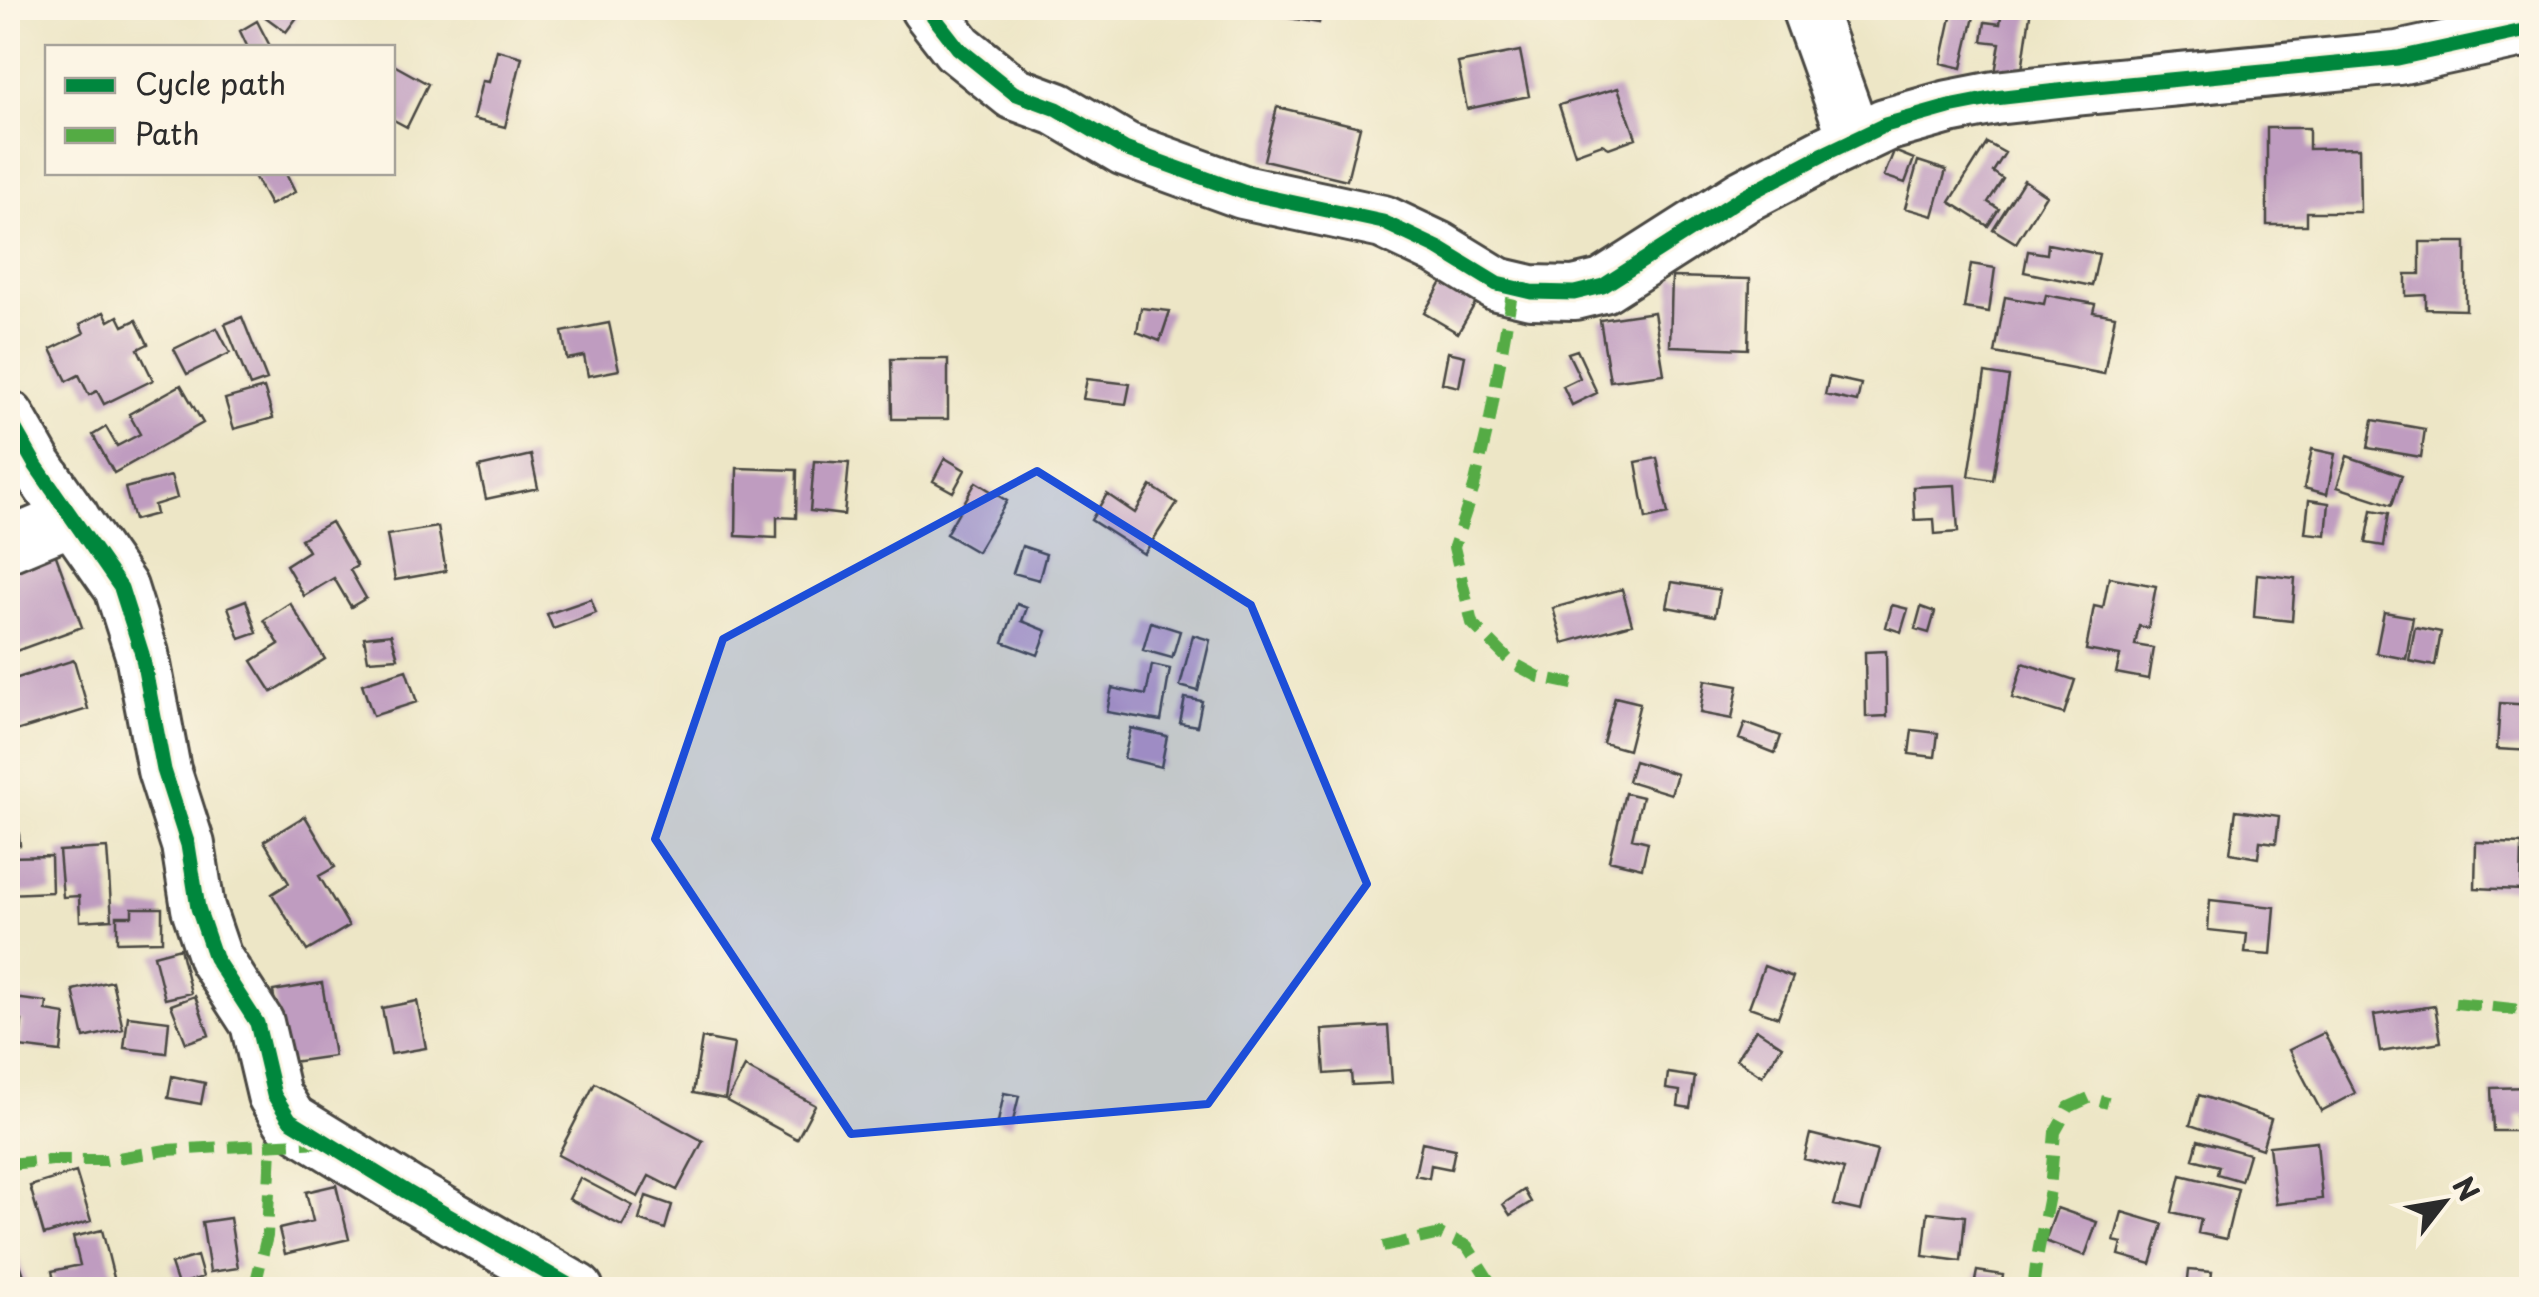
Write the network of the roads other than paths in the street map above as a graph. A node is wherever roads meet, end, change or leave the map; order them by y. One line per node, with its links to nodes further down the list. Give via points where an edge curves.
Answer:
1 (927, 8): 4 (street, via 958,48 1014,93 1057,109 1125,149 1243,192 1383,222 1497,284 1531,292 1602,286 1744,196)
2 (1808, 8): 4 (street)
3 (2508, 24): 4 (street, via 2398,58 1995,98)
4 (1855, 139)
5 (8, 418): 6 (street)
6 (73, 518): 7 (street); 8 (street, via 121,588 188,845 198,908 215,958 257,1023 274,1095 290,1120)
7 (8, 545)
8 (577, 1290)

